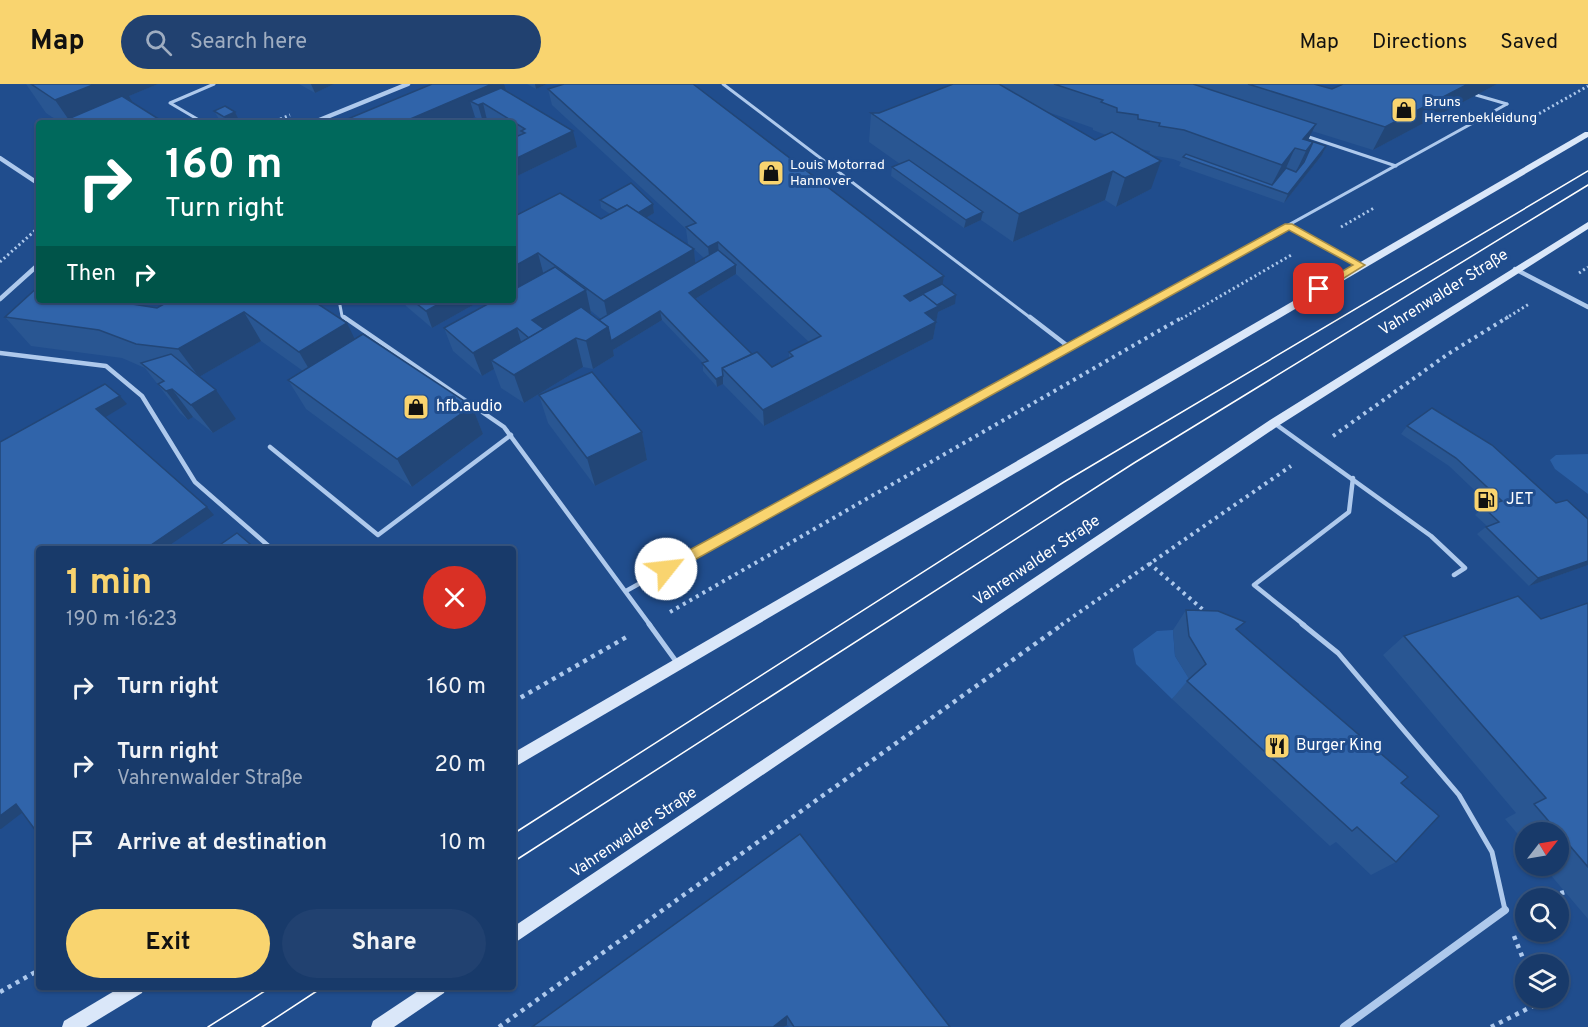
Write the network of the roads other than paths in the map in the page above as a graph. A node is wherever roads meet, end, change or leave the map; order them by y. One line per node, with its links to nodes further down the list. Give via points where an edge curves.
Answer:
1 (214, 84): 5 (lane, via 170,103)
2 (408, 84): 6 (street)
3 (723, 84): 20 (lane)
4 (1476, 95): 10 (lane, via 1508,104)
5 (199, 120)
6 (319, 120)
7 (1297, 134): 10 (lane)
8 (1588, 134): 14 (main road)
9 (0, 158): 11 (street)
10 (1396, 166): 13 (lane)
11 (36, 182)
12 (1588, 225): 16 (main road, Vahrenwalder Straße)
13 (1288, 226): 14 (lane); 20 (lane)
14 (1360, 265): 29 (main road)
15 (36, 267): 17 (street)
16 (1515, 269): 19 (street); 22 (main road, Vahrenwalder Straße)
17 (0, 299)
18 (340, 303): 23 (lane, via 342,316)
19 (1588, 307)
20 (1069, 347): 28 (lane)
21 (0, 353): 26 (lane, via 106,366 142,396 195,482)
22 (1274, 423): 25 (lane); 32 (main road, Vahrenwalder Straße)
23 (511, 435): 24 (lane, via 378,535); 28 (lane)
24 (270, 447)
25 (1353, 478): 27 (lane, via 1431,536 1465,568); 31 (lane, via 1349,512 1254,585 1338,653 1459,795 1492,852)
26 (270, 546)
27 (1454, 576)
28 (626, 591): 29 (lane)
29 (678, 664): 30 (main road)
30 (516, 759)
31 (1505, 910): 37 (street)
32 (516, 934)
33 (131, 990): 35 (main road)
34 (434, 990): 36 (main road)
35 (70, 1027)
36 (380, 1027)
37 (1344, 1027)

